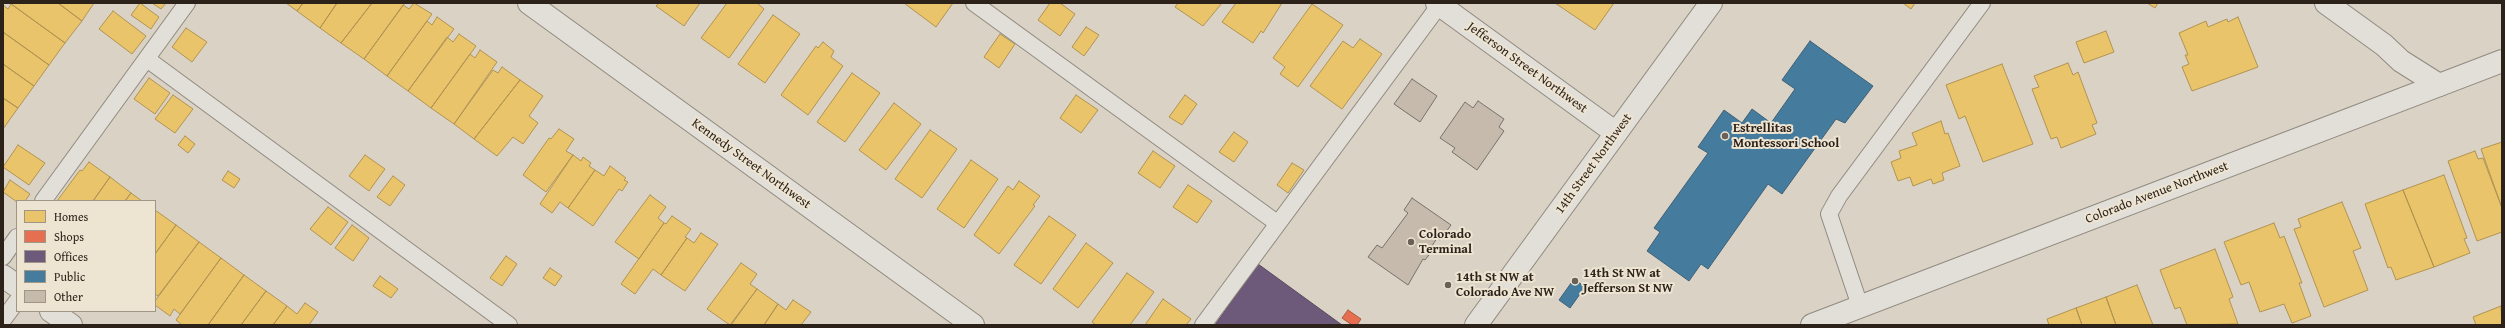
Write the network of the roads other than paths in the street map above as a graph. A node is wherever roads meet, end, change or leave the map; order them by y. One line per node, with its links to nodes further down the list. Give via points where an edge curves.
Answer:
1 (187, 3): 8 (lane)
2 (529, 3): 24 (street, Kennedy Street Northwest)
3 (974, 3): 13 (lane)
4 (1711, 3): 11 (street, 14th Street Northwest)
5 (1982, 3): 19 (lane, via 1839,196 1829,214)
6 (2326, 3): 10 (street, via 2384,45 2401,61)
7 (1439, 4): 11 (street, Jefferson Street Northwest); 13 (lane)
8 (147, 59): 12 (lane); 23 (lane)
9 (2502, 61): 10 (street, Colorado Avenue Northwest)
10 (2438, 85): 19 (street, Colorado Avenue Northwest)
11 (1616, 133): 26 (street, 14th Street Northwest)
12 (44, 200)
13 (1277, 223): 25 (lane)
14 (16, 238): 15 (lane)
15 (3, 257)
16 (3, 276): 17 (street)
17 (16, 285)
18 (16, 302): 21 (lane)
19 (1860, 306): 27 (street, Colorado Avenue Northwest)
20 (52, 312): 22 (street)
21 (3, 320)
22 (70, 325)
23 (509, 325)
24 (973, 325)
25 (1203, 325)
26 (1476, 325)
27 (1812, 325)

